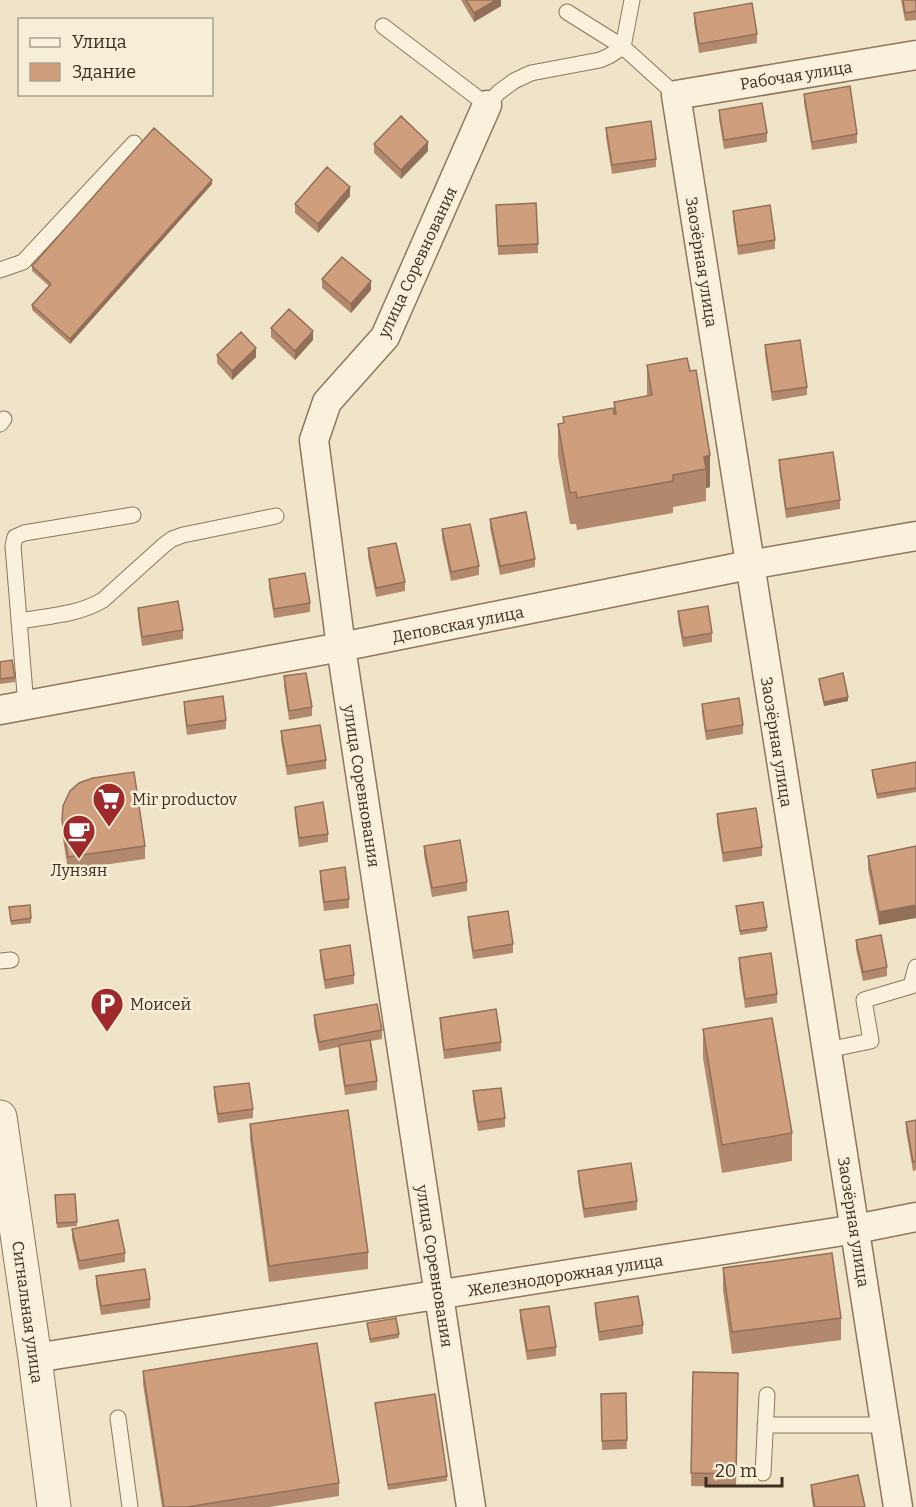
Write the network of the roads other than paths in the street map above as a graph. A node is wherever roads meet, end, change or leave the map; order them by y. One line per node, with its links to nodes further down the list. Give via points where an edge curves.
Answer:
1 (632, 0): 4 (lane)
2 (567, 12): 4 (lane)
3 (383, 26): 7 (lane)
4 (622, 47): 6 (lane); 7 (lane, via 600,60 531,73 514,81)
5 (916, 55): 6 (street, Рабочая улица)
6 (676, 95): 13 (street, Заозёрная улица)
7 (487, 105): 15 (street, улица Соревнования, via 385,337 327,402 314,440)
8 (134, 143): 9 (lane, via 23,262)
9 (0, 270)
10 (133, 515): 14 (lane, via 15,537)
11 (276, 516): 14 (lane, via 172,539 92,607)
12 (916, 536): 13 (street, Деповская улица)
13 (749, 565): 15 (street, Деповская улица); 18 (street, Заозёрная улица)
14 (19, 621): 16 (lane)
15 (341, 647): 16 (street, Деповская улица); 22 (street, улица Соревнования)
16 (13, 708)
17 (916, 967): 18 (lane, via 910,986 864,1000 871,1041)
18 (827, 1050): 21 (street, Заозёрная улица)
19 (0, 1117): 23 (street, Сигнальная улица)
20 (916, 1217): 21 (street, Железнодорожная улица)
21 (856, 1229): 22 (street, Железнодорожная улица); 27 (street, Заозёрная улица)
22 (440, 1295): 23 (street, Железнодорожная улица); 31 (street, улица Соревнования)
23 (35, 1358): 29 (street, Сигнальная улица)
24 (767, 1395): 26 (lane)
25 (118, 1418): 30 (lane)
26 (765, 1425): 27 (lane); 28 (lane)
27 (886, 1425): 32 (street, Заозёрная улица)
28 (763, 1473)
29 (54, 1507)
30 (130, 1507)
31 (471, 1507)
32 (898, 1507)

